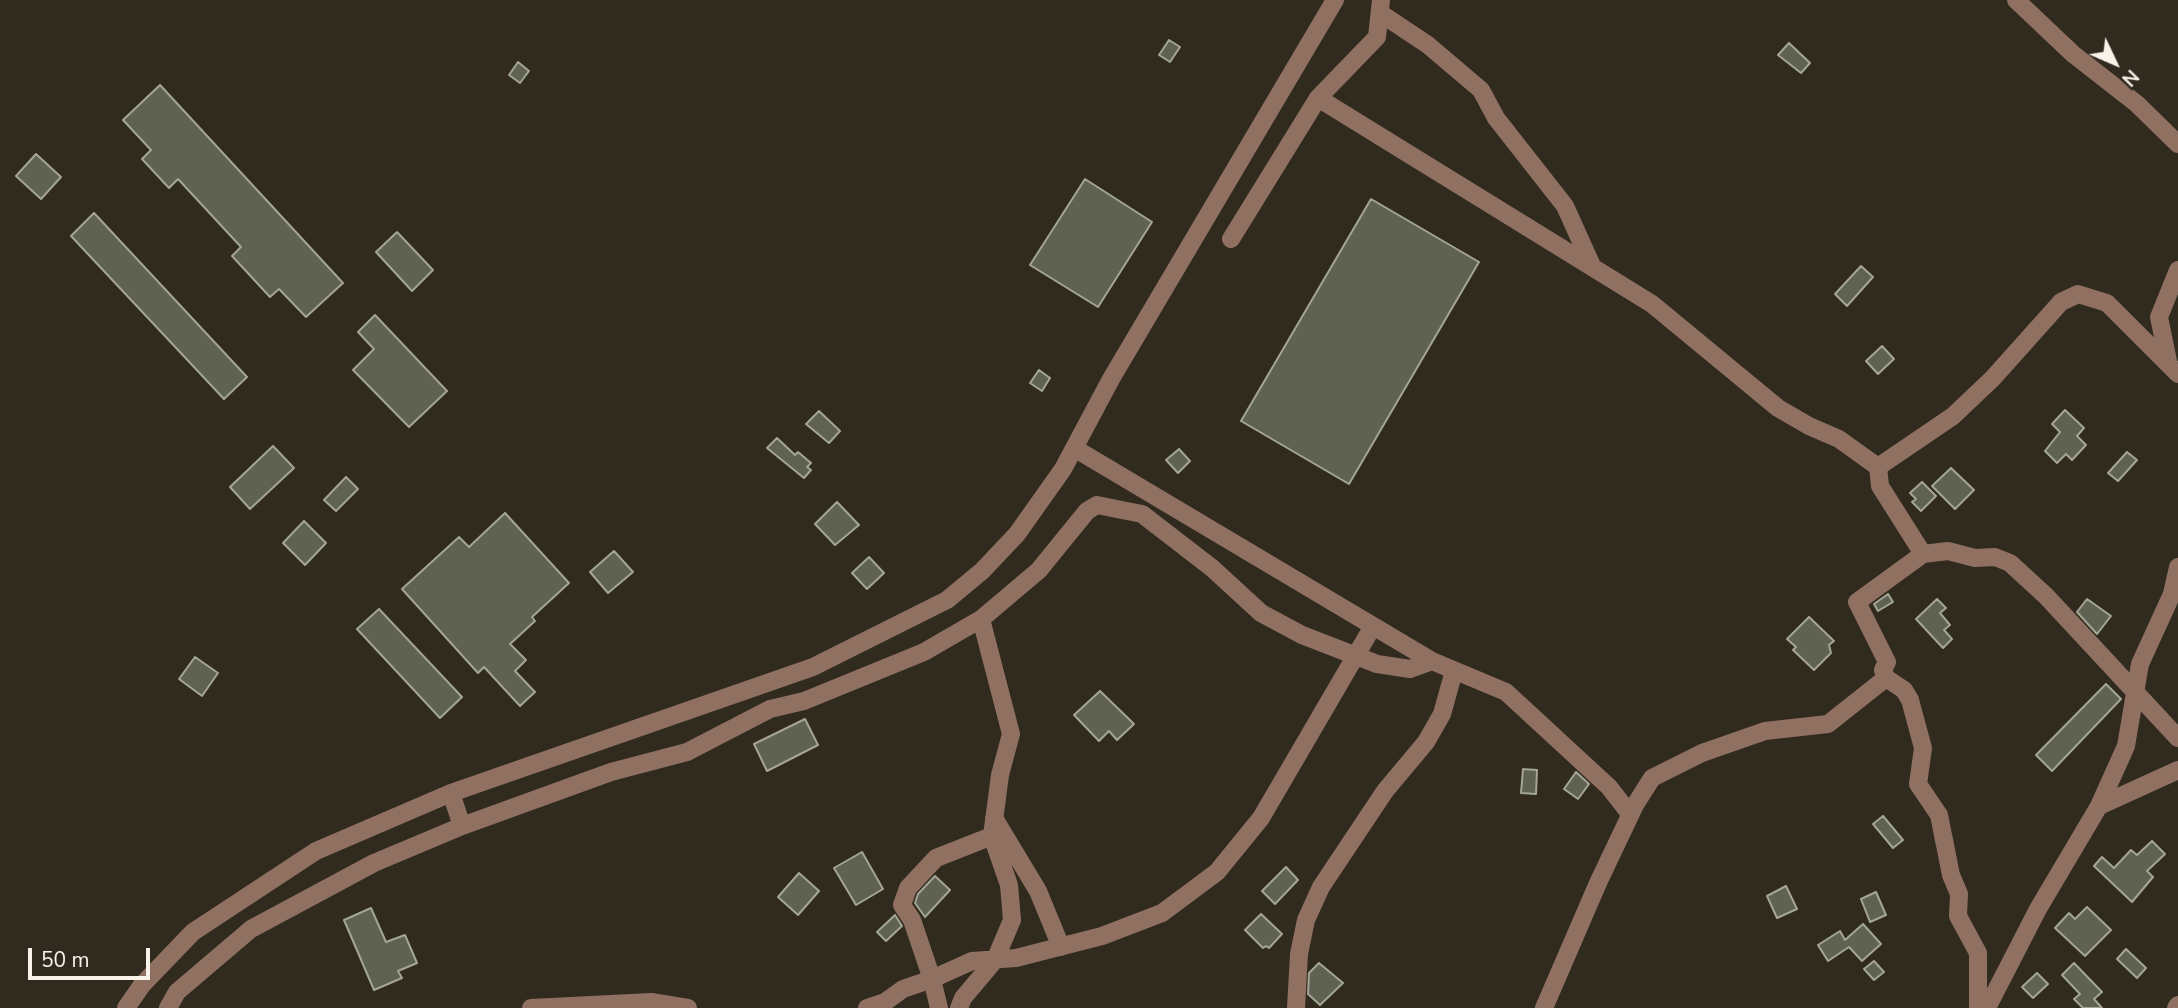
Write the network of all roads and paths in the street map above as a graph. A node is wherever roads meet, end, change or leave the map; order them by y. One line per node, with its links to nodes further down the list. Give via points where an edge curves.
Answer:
1 (1335, 0): 10 (street)
2 (2016, 0): 5 (street)
3 (1380, 7): 4 (street, via 1377,37); 7 (street, via 1481,90 1496,118 1565,206)
4 (1318, 98): 6 (street); 7 (street)
5 (2178, 145)
6 (1231, 239)
7 (1592, 266): 11 (street, via 1653,304 1778,408 1839,439)
8 (2178, 270): 9 (street, via 2159,317)
9 (2173, 368): 11 (street, via 2107,303 2078,294 2061,302 1953,416)
10 (1074, 448): 15 (street); 23 (street, via 1017,534 982,571 937,606 813,667)
11 (1878, 467): 12 (street, via 1880,486)
12 (1923, 554): 19 (street, via 1857,602 1887,662); 20 (street, via 1948,551 2010,563)
13 (2178, 567): 20 (street)
14 (982, 619): 16 (street, via 1039,570 1097,505 1142,514 1203,560 1261,613); 26 (street, via 924,652 804,701 770,709 687,752 611,772); 27 (street, via 1011,734)
15 (1373, 626): 16 (street); 17 (street)
16 (1357, 657): 17 (street, via 1410,668); 28 (street, via 1261,818 1217,872 1162,913)
17 (1432, 661): 18 (street)
18 (1454, 671): 25 (street, via 1506,692 1609,787); 38 (street, via 1442,714 1426,742 1385,791 1321,887 1306,920)
19 (1886, 678): 25 (street, via 1828,724 1765,731 1702,753 1653,778); 40 (street, via 1910,700 1923,748 1918,784 1939,814 1959,894 1958,916 1978,953)
20 (2134, 692): 21 (street); 24 (street, via 2126,746)
21 (2178, 738)
22 (2178, 770): 24 (street)
23 (451, 793): 26 (street); 31 (street, via 316,851 282,873 193,932)
24 (2099, 806): 41 (street)
25 (1630, 814): 39 (street)
26 (462, 826): 32 (street, via 374,863 251,929 177,992)
27 (993, 827): 28 (street, via 1038,891); 29 (street, via 1009,885 1012,920); 30 (street, via 936,858 908,888 902,905 912,920)
28 (1061, 947): 29 (street)
29 (995, 960): 30 (street, via 972,961); 37 (street)
30 (932, 979): 35 (street); 36 (street)
31 (126, 1008)
32 (167, 1008)
33 (531, 1008): 34 (street, via 651,1002)
34 (688, 1008)
35 (867, 1008)
36 (939, 1008)
37 (959, 1008)
38 (1296, 1008)
39 (1544, 1008)
40 (1978, 1008)
41 (1987, 1008)

